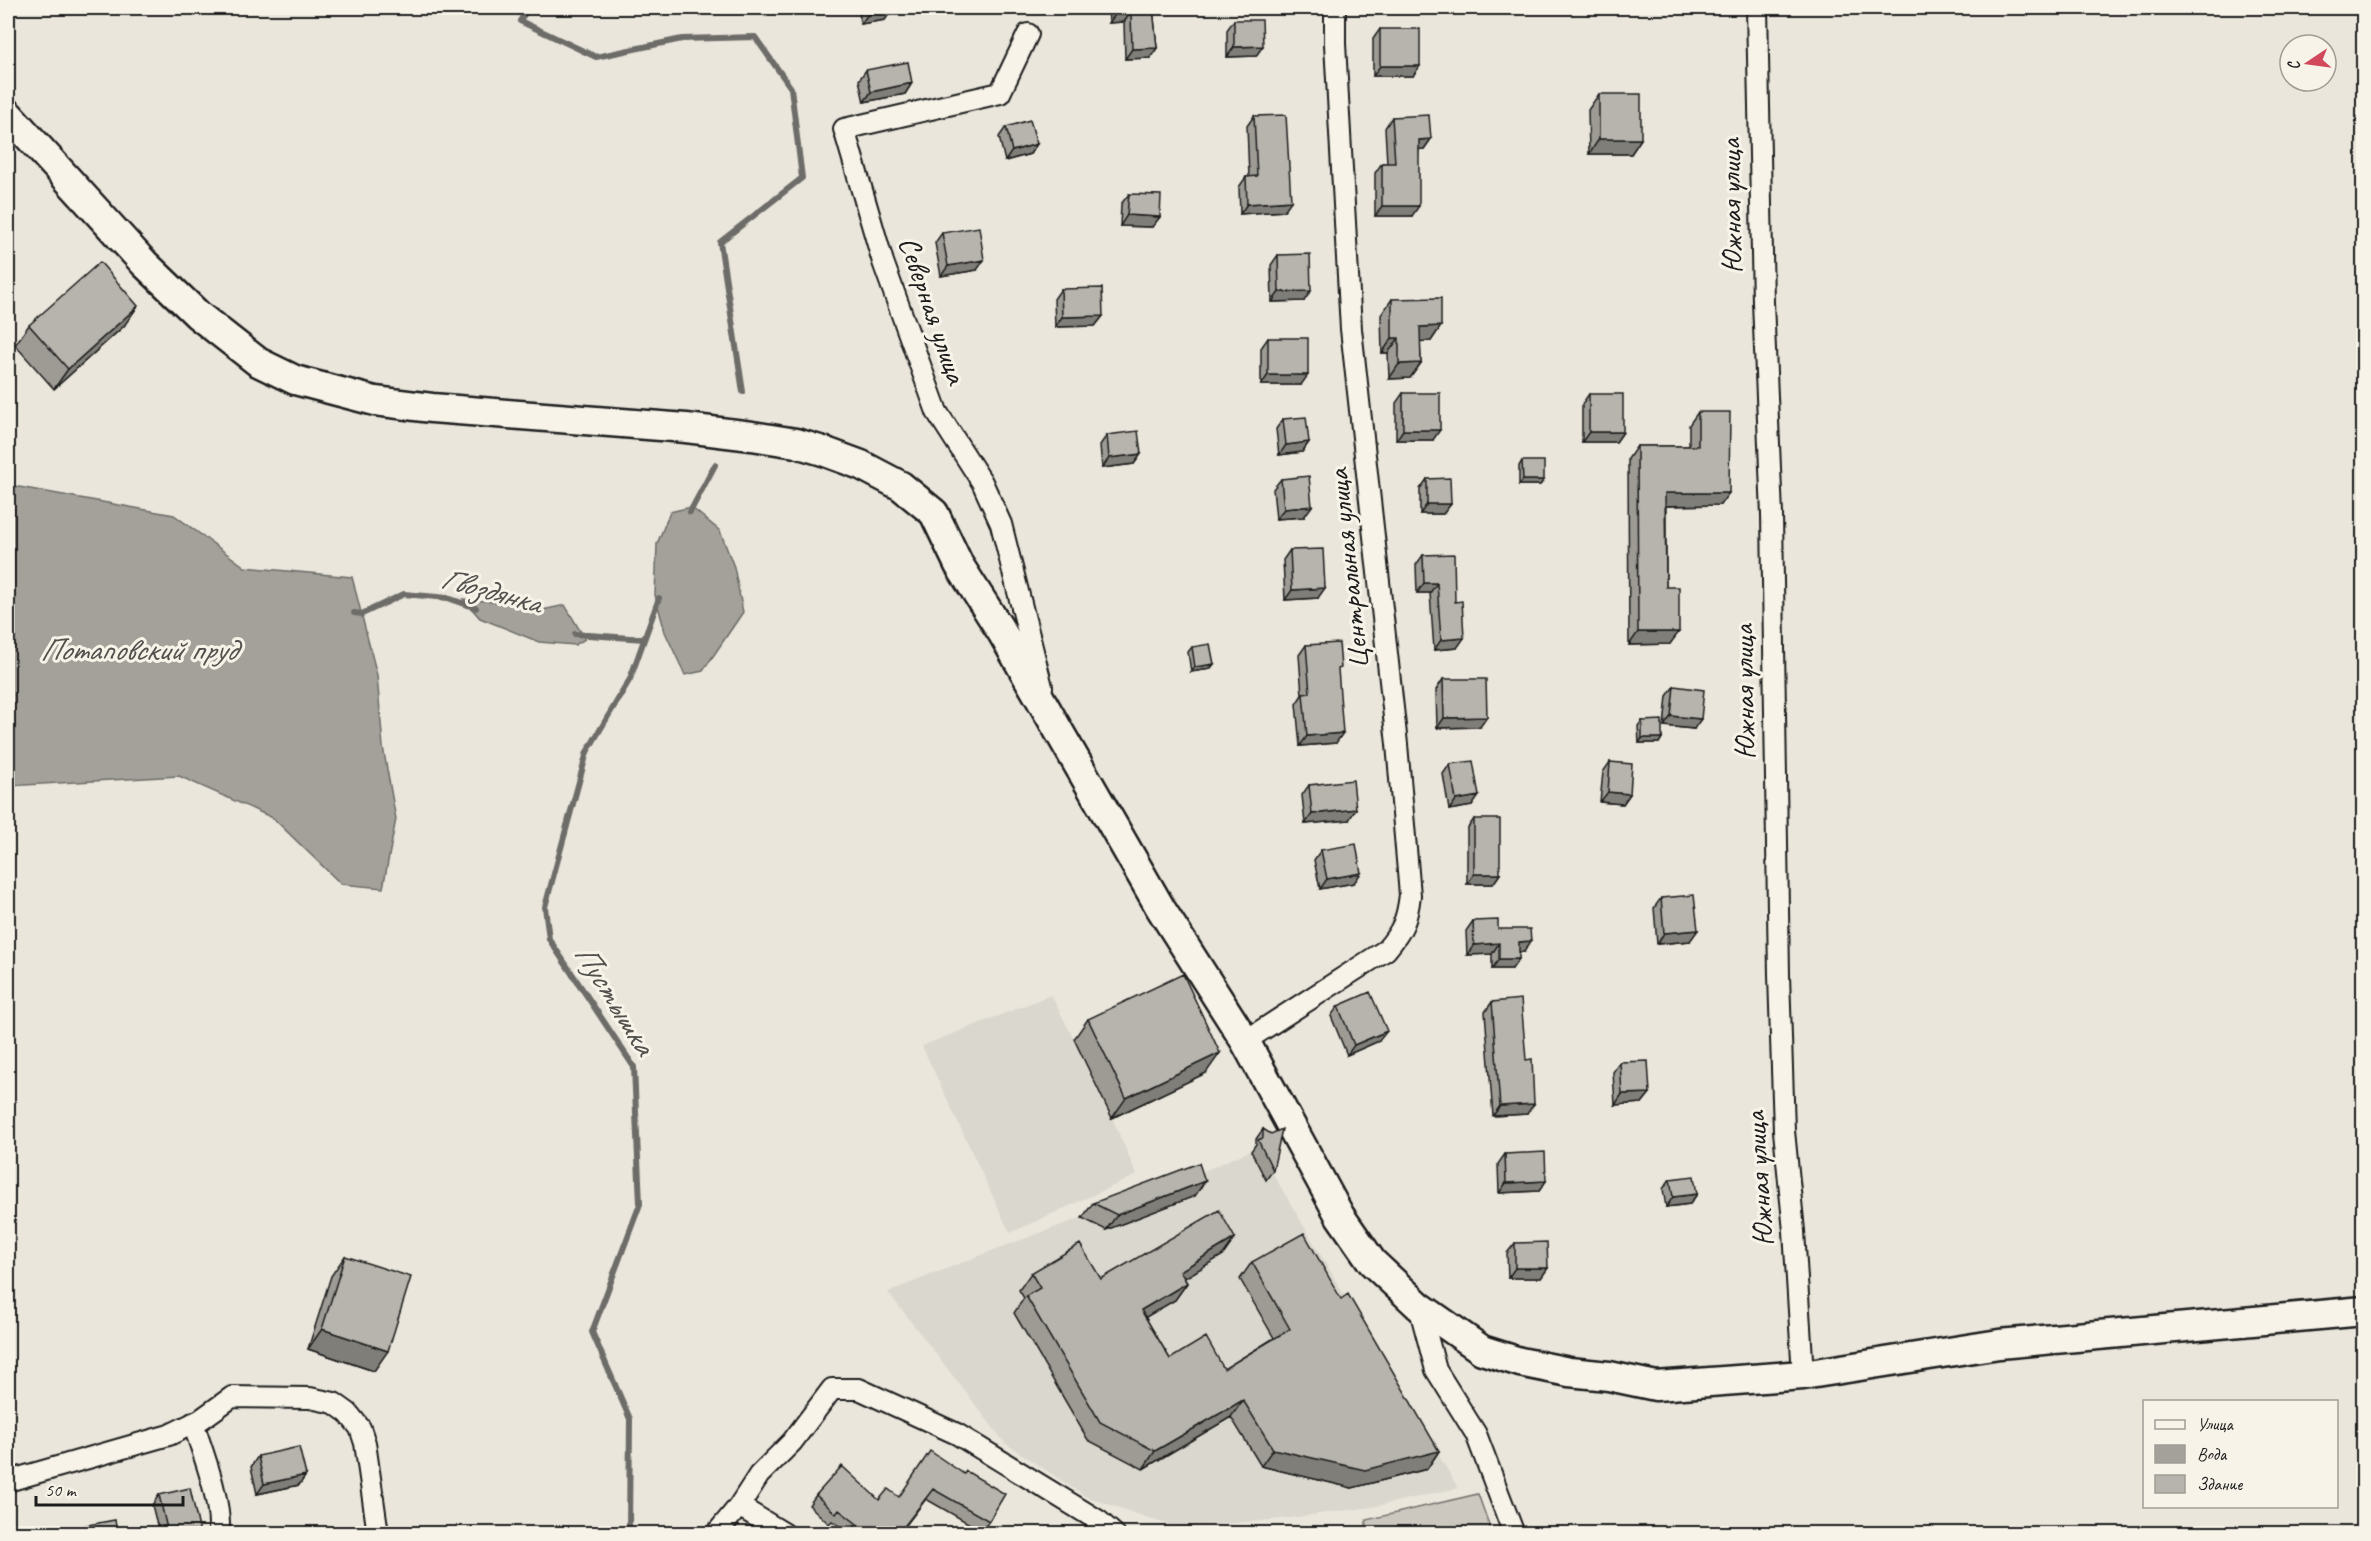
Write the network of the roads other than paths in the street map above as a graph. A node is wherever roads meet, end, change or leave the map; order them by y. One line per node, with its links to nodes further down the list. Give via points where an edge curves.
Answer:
1 (1335, 8): 6 (street, Центральная улица, via 1351,329 1410,895 1408,916 1386,950)
2 (1757, 8): 9 (street, Южная улица, via 1772,515 1779,987 1784,1131)
3 (1028, 34): 5 (street, Северная улица, via 1000,93 844,129 883,262 938,412 982,482 1001,524)
4 (8, 114): 5 (main road, via 144,263 198,315 258,362 295,380 375,401 432,408 752,436 823,451 901,486 934,513 959,565)
5 (1049, 716): 6 (main road, via 1161,909)
6 (1245, 1041): 7 (main road, via 1340,1216 1372,1262)
7 (1419, 1306): 9 (main road, via 1482,1350 1569,1372 1656,1386); 18 (street, via 1436,1370 1476,1434)
8 (2364, 1311): 9 (main road, via 1999,1344)
9 (1803, 1375)
10 (193, 1423): 11 (street, via 170,1435); 13 (street, via 207,1463); 14 (street, via 232,1397 310,1398 334,1403 360,1428)
11 (8, 1481)
12 (739, 1506): 15 (street); 16 (street); 17 (street, via 759,1475 792,1442 832,1389 859,1389 957,1434)
13 (219, 1533)
14 (378, 1533)
15 (716, 1533)
16 (785, 1533)
17 (1114, 1533)
18 (1514, 1533)

